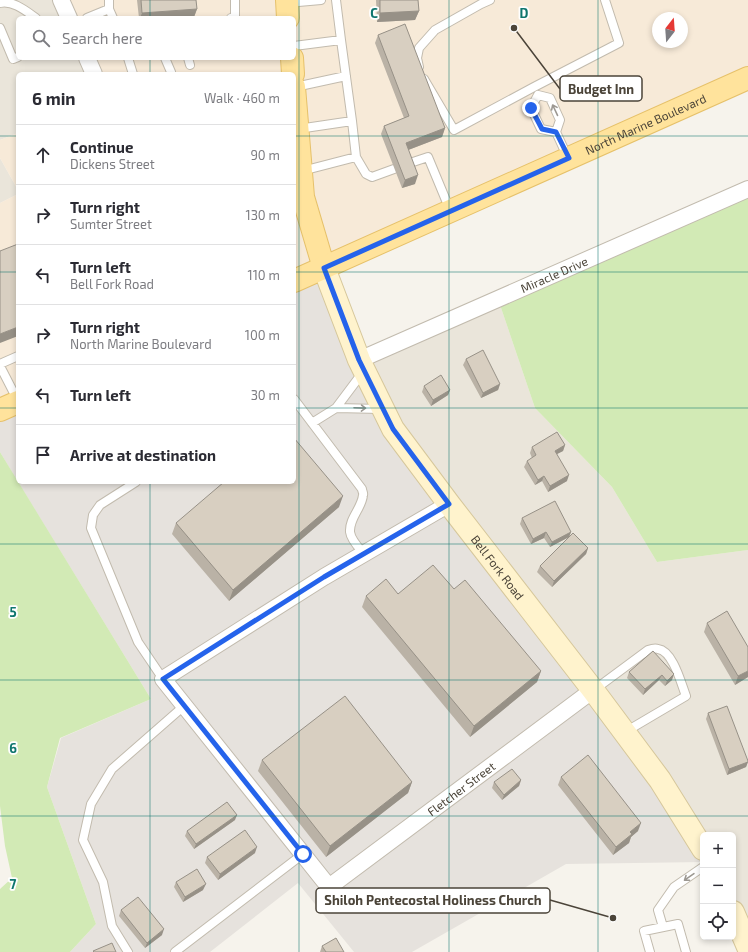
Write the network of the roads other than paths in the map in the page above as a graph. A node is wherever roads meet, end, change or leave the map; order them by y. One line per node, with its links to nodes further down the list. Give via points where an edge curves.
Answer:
1 (61, 0): 11 (street)
2 (235, 0): 14 (lane)
3 (320, 0): 9 (lane)
4 (336, 0): 16 (lane)
5 (490, 0): 30 (lane, via 435,30 419,48 417,58 420,70 454,130)
6 (605, 0): 30 (lane, via 619,43)
7 (0, 3): 10 (lane, via 12,2)
8 (109, 4): 12 (lane); 13 (lane)
9 (287, 7)
10 (33, 16)
11 (68, 16)
12 (90, 16)
13 (112, 16)
14 (234, 16)
15 (0, 28): 18 (lane, via 13,59)
16 (341, 40): 17 (lane); 27 (lane)
17 (296, 46)
18 (16, 58)
19 (88, 60): 23 (street)
20 (129, 60): 24 (lane)
21 (166, 60): 25 (lane)
22 (292, 60): 26 (main road)
23 (93, 72)
24 (132, 72)
25 (171, 72)
26 (293, 72)
27 (346, 76): 29 (lane); 33 (lane)
28 (748, 78): 37 (main road, North Marine Boulevard)
29 (296, 87)
30 (534, 87): 31 (lane)
31 (538, 96): 35 (lane, one-way to 31, via 560,120 550,98); 35 (lane, via 531,108 542,129)
32 (296, 108): 34 (main road)
33 (352, 122): 34 (lane); 36 (lane)
34 (298, 129): 40 (main road)
35 (556, 132): 37 (lane)
36 (356, 157): 39 (lane, via 366,174 372,177); 40 (lane)
37 (569, 158): 42 (main road, North Marine Boulevard)
38 (407, 164): 42 (lane, via 428,157)
39 (394, 169)
40 (301, 171): 43 (main road, via 303,197)
41 (748, 189): 47 (street, Miracle Drive)
42 (451, 211): 43 (main road, North Marine Boulevard)
43 (324, 268): 44 (main road, North Marine Boulevard); 47 (main road, Bell Fork Road)
44 (296, 281)
45 (16, 357): 46 (lane)
46 (0, 365): 48 (lane)
47 (362, 365): 51 (lane); 52 (main road, Bell Fork Road)
48 (16, 398)
49 (296, 402): 54 (lane)
50 (16, 403): 53 (main road)
51 (336, 408): 52 (lane, one-way to 52); 54 (lane)
52 (384, 409): 56 (main road, Bell Fork Road, via 393,429)
53 (0, 410)
54 (312, 423): 57 (lane, via 362,489 364,495 351,522 350,532)
55 (133, 484): 58 (lane, via 100,505 93,516 91,528 138,642)
56 (449, 504): 57 (street); 59 (main road, Bell Fork Road)
57 (364, 554): 58 (street)
58 (163, 679): 60 (street)
59 (593, 690): 61 (main road, Bell Fork Road); 61 (lane, via 648,650 658,649 668,654 686,696); 63 (street, Fletcher Street, via 329,887)
60 (184, 706): 63 (street); 68 (lane, via 112,769 91,804 83,840 103,882 112,926)
61 (625, 732): 62 (main road, Bell Fork Road, via 660,780)
62 (700, 844)
63 (303, 854): 69 (lane)
64 (702, 868): 66 (lane, one-way to 66, via 674,887 658,910)
65 (736, 919): 67 (main road)
66 (663, 927): 70 (lane, via 644,932); 71 (lane, via 678,924)
67 (748, 947)
68 (128, 952)
69 (176, 952)
70 (650, 952)
71 (686, 952)

